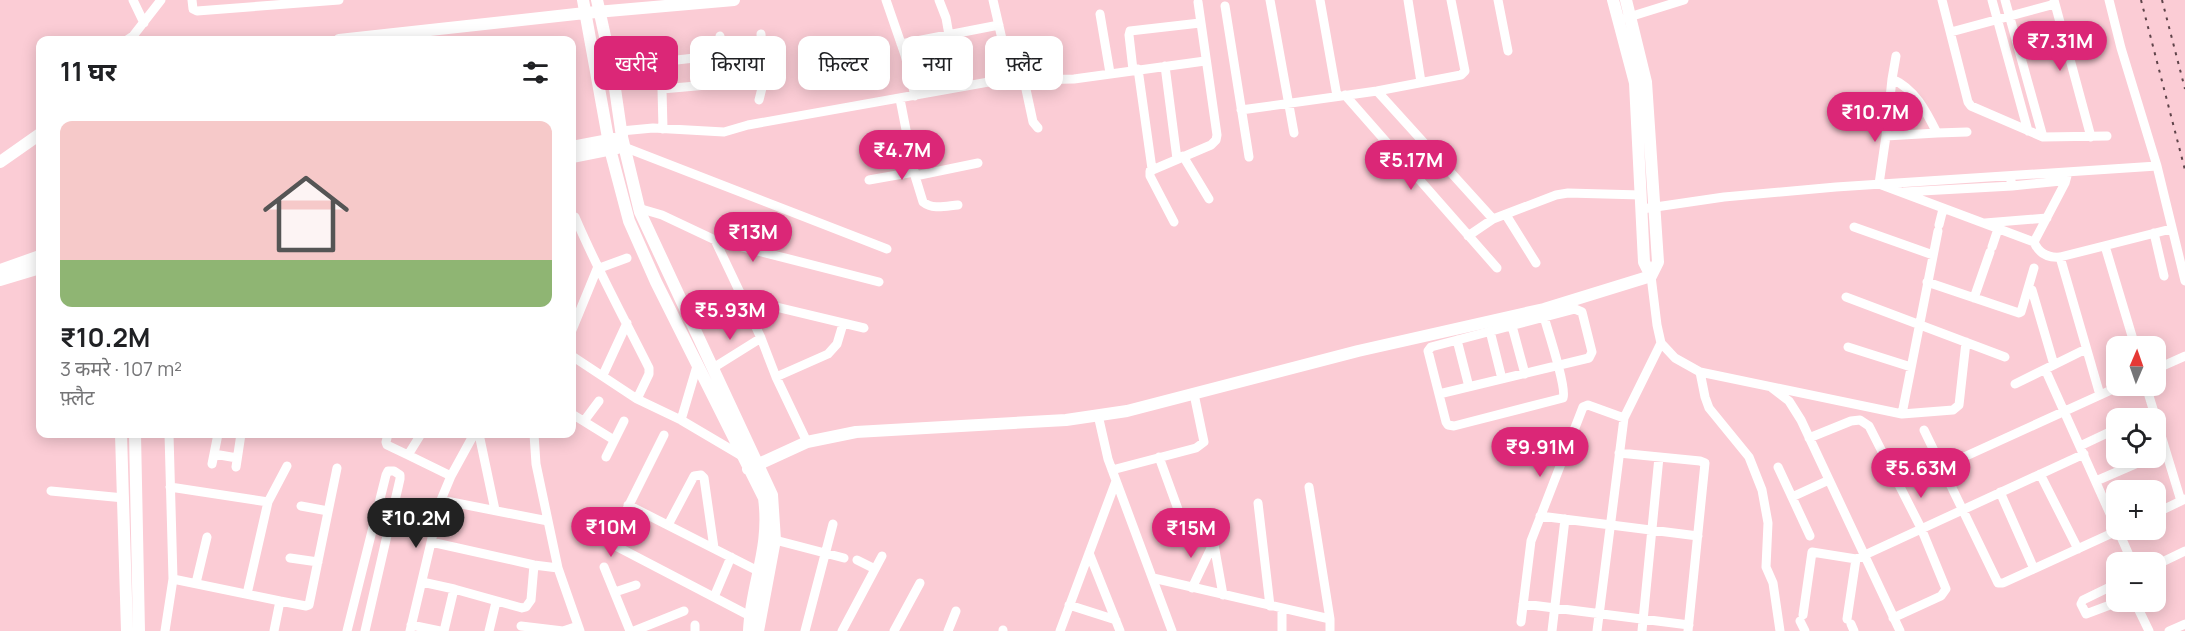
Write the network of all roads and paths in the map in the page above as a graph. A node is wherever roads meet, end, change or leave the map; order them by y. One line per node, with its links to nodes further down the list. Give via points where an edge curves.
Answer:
1 (133, 0): 35 (street)
2 (161, 0): 35 (street)
3 (192, 0): 24 (street, via 197,12)
4 (339, 0): 23 (street)
5 (583, 0): 28 (street)
6 (597, 0): 29 (street)
7 (734, 0): 29 (street)
8 (886, 0): 43 (street)
9 (939, 0): 38 (street)
10 (993, 0): 36 (street)
11 (1270, 0): 65 (street)
12 (1320, 0): 62 (street)
13 (1408, 0): 53 (street)
14 (1451, 0): 53 (street, via 1465,70 1461,75)
15 (1498, 0): 44 (street)
16 (1613, 0): 32 (street)
17 (1626, 0): 32 (street)
18 (1683, 0): 32 (street)
19 (1942, 0): 37 (street)
20 (1992, 0): 33 (street)
21 (2005, 0): 31 (street)
22 (2109, 0): 85 (street)
23 (325, 1): 24 (street)
24 (293, 2)
25 (1198, 2): 34 (street)
26 (2055, 2): 31 (street); 77 (street)
27 (1225, 6): 66 (street)
28 (585, 13): 29 (street); 40 (street); 46 (street)
29 (599, 13): 41 (street)
30 (1100, 14): 50 (street)
31 (2010, 16): 33 (street); 76 (street)
32 (1625, 18): 94 (street, via 1635,83); 98 (street, via 1646,82)
33 (1998, 20): 37 (street); 69 (street)
34 (1200, 22): 47 (street); 49 (street, via 1130,31)
35 (144, 23): 39 (street)
36 (999, 25): 38 (street); 42 (street)
37 (1951, 32): 69 (street, via 1971,106)
38 (950, 35): 43 (street)
39 (133, 36)
40 (375, 36)
41 (604, 36)
42 (1001, 36)
43 (901, 44): 61 (street)
44 (1508, 51)
45 (1896, 56): 52 (street)
46 (594, 61)
47 (1205, 61): 48 (street); 81 (street, via 1216,140)
48 (1165, 66): 49 (street); 81 (street)
49 (1135, 70): 50 (street); 86 (street)
50 (1110, 73): 51 (street)
51 (1063, 79)
52 (1892, 79): 72 (street, via 1913,94); 73 (street)
53 (1421, 82): 60 (street)
54 (985, 83): 61 (street)
55 (601, 90): 78 (street)
56 (614, 90): 78 (street)
57 (662, 90): 68 (street)
58 (762, 90): 64 (street)
59 (1026, 90): 67 (street)
60 (1377, 91): 62 (street); 102 (street)
61 (915, 96): 63 (street)
62 (1341, 96): 65 (street); 111 (street)
63 (900, 99): 68 (street, via 724,132); 88 (street)
64 (759, 100)
65 (1289, 103): 66 (street); 71 (street)
66 (1241, 110): 82 (street)
67 (1038, 128)
68 (663, 129): 78 (street)
69 (2028, 130): 76 (street)
70 (1967, 132): 72 (street)
71 (1294, 133)
72 (1937, 133): 73 (street)
73 (1886, 136): 92 (street)
74 (2107, 136): 77 (street)
75 (36, 137): 83 (street)
76 (2043, 137): 77 (street)
77 (2091, 137)
78 (617, 141): 79 (street); 80 (street); 97 (street); 115 (street); 155 (street, via 630,221)
79 (576, 146)
80 (576, 156)
81 (1180, 157): 86 (street); 95 (street)
82 (1249, 157)
83 (0, 162)
84 (978, 163): 88 (street)
85 (2157, 166): 87 (street); 109 (street)
86 (1152, 169): 104 (street, via 1150,176)
87 (2068, 172): 90 (street); 91 (street)
88 (914, 174): 89 (street); 96 (street, via 926,204)
89 (869, 180)
90 (2011, 181): 91 (street); 92 (street); 93 (street)
91 (2065, 183): 103 (street)
92 (1879, 184): 93 (street); 98 (street, via 1724,197)
93 (1902, 192): 100 (street)
94 (1641, 195): 99 (street); 101 (street, via 1568,193)
95 (1209, 199)
96 (958, 205)
97 (638, 208): 112 (street); 159 (street)
98 (1656, 208): 99 (street); 126 (street, via 1658,262)
99 (1642, 209): 126 (street, via 1644,262)
100 (1943, 209): 105 (street); 116 (street)
101 (1506, 215): 102 (street); 120 (street)
102 (1493, 219): 111 (street)
103 (2047, 219): 105 (street); 113 (street)
104 (1174, 222)
105 (1983, 223): 108 (street)
106 (576, 224): 124 (street)
107 (1854, 227): 116 (street)
108 (1998, 229): 113 (street); 134 (street)
109 (2171, 229): 110 (street); 129 (street)
110 (2154, 233): 114 (street); 127 (street)
111 (1468, 236): 121 (street)
112 (715, 240): 130 (street); 135 (street)
113 (2034, 243): 118 (street, via 2049,258)
114 (2105, 246): 118 (street); 144 (street)
115 (887, 249)
116 (1933, 255): 131 (street)
117 (36, 257): 125 (street)
118 (2060, 257): 150 (street)
119 (627, 258): 124 (street)
120 (1536, 263)
121 (1497, 268)
122 (2034, 268): 134 (street, via 2019,313)
123 (36, 269): 128 (street)
124 (597, 269): 137 (street); 138 (street)
125 (0, 270)
126 (1651, 276): 140 (street); 148 (street)
127 (2164, 276)
128 (0, 280)
129 (2185, 281)
130 (879, 282)
131 (1928, 282): 134 (street); 141 (street)
132 (2032, 290): 158 (street)
133 (1846, 297): 141 (street)
134 (1974, 298)
135 (743, 299): 139 (street); 145 (street)
136 (1544, 317): 140 (street); 156 (street); 156 (street, via 1575,309 1581,312 1591,356)
137 (576, 320)
138 (627, 324): 162 (street); 172 (street, via 649,368)
139 (843, 324): 142 (street); 163 (street, via 837,344 828,354)
140 (1505, 324): 143 (street); 161 (street); 169 (street, via 1358,351)
141 (1919, 324): 147 (street); 157 (street)
142 (864, 328)
143 (1490, 332): 146 (street); 164 (street)
144 (2132, 336)
145 (761, 338): 159 (street); 163 (street)
146 (1457, 340): 167 (street); 170 (street, via 1428,350)
147 (1966, 342): 152 (street); 175 (street, via 1958,407)
148 (1661, 343): 160 (street, via 1675,358); 178 (street)
149 (1848, 346): 157 (street)
150 (2086, 349): 158 (street); 171 (street)
151 (2185, 356): 154 (street)
152 (2005, 357)
153 (576, 358): 162 (street)
154 (2166, 365)
155 (697, 366): 179 (street); 202 (street)
156 (1558, 366): 161 (street); 170 (street, via 1565,393 1560,399 1454,426 1446,422)
157 (1911, 367): 175 (street)
158 (2049, 367): 165 (street); 174 (street)
159 (713, 368): 207 (street)
160 (1700, 372): 166 (street); 336 (street, via 1709,408 1749,457 1762,490 1768,523 1766,567 1773,584)
161 (1525, 374): 164 (street)
162 (603, 375): 172 (street)
163 (776, 377): 197 (street)
164 (1502, 379): 167 (street)
165 (2015, 384)
166 (1769, 385): 175 (street); 195 (street, via 1789,401)
167 (1469, 387): 170 (street)
168 (2106, 392): 171 (street)
169 (1194, 394): 176 (street); 204 (street, via 1204,442 1196,448)
170 (1439, 394)
171 (2100, 395): 174 (street)
172 (637, 399): 179 (street)
173 (599, 401): 181 (street)
174 (2064, 411): 198 (street); 209 (street)
175 (1902, 414)
176 (1098, 415): 197 (street, via 856,432); 212 (street)
177 (576, 417): 181 (street)
178 (1624, 418): 200 (street); 235 (street, via 1588,405 1583,407)
179 (681, 420): 202 (street)
180 (624, 421): 196 (street)
181 (584, 422): 196 (street)
182 (1924, 430): 209 (street)
183 (664, 435): 229 (street)
184 (2106, 435): 198 (street)
185 (122, 438): 223 (street)
186 (135, 438): 314 (street)
187 (169, 438): 218 (street)
188 (217, 438): 189 (street, via 213,459 237,463)
189 (240, 438)
190 (387, 438): 201 (street, via 387,445)
191 (419, 438): 201 (street)
192 (472, 438): 214 (street)
193 (480, 438): 232 (street)
194 (534, 438): 237 (street)
195 (1809, 438): 215 (street); 243 (street, via 1851,421 1860,420 1869,426)
196 (614, 440): 203 (street)
197 (807, 442): 207 (street)
198 (2082, 450): 213 (street); 217 (street)
199 (2166, 450): 225 (street)
200 (1619, 453): 205 (street); 242 (street)
201 (408, 455): 214 (street)
202 (742, 456): 207 (street)
203 (606, 457)
204 (1159, 457): 212 (street); 239 (street)
205 (1659, 457): 244 (street); 247 (street, via 1704,463)
206 (287, 466): 226 (street)
207 (753, 467): 251 (street, via 772,497); 274 (street, via 767,517)
208 (1778, 467): 222 (street)
209 (1942, 467): 233 (street)
210 (337, 468): 234 (street)
211 (2126, 468): 217 (street)
212 (1112, 470): 216 (street)
213 (2040, 474): 221 (street); 256 (street)
214 (451, 476): 224 (street)
215 (1829, 480): 222 (street); 262 (street)
216 (1116, 481): 259 (street); 276 (street)
217 (2096, 481): 228 (street)
218 (170, 487): 226 (street); 275 (street)
219 (1309, 487): 302 (street)
220 (51, 491): 223 (street)
221 (2000, 492): 233 (street); 273 (street)
222 (1792, 497): 248 (street)
223 (124, 498): 314 (street)
224 (441, 500): 232 (street); 252 (street)
225 (2183, 500): 231 (street)
226 (268, 502): 285 (street)
227 (1258, 502): 292 (street)
228 (2106, 503)
229 (628, 504): 241 (street); 254 (street, via 610,540)
230 (301, 506): 234 (street)
231 (2166, 508)
232 (495, 510): 237 (street)
233 (1962, 510): 243 (street); 273 (street, via 1998,583)
234 (328, 511): 268 (street)
235 (1540, 516): 236 (street); 290 (street, via 1531,541)
236 (1565, 519): 242 (street); 295 (street)
237 (548, 521): 271 (street)
238 (1210, 522): 253 (street)
239 (1183, 523)
240 (833, 524): 258 (street)
241 (668, 525): 255 (street); 255 (street, via 694,476 701,474)
242 (1610, 525): 244 (street); 299 (street)
243 (1921, 528): 262 (street); 301 (street, via 1946,589 1941,596)
244 (1652, 530): 247 (street); 303 (street)
245 (371, 533): 250 (street); 250 (street, via 386,475 394,471 400,479); 317 (street)
246 (2106, 535): 256 (street)
247 (1698, 536): 312 (street)
248 (1810, 536)
249 (207, 537): 278 (street)
250 (387, 538): 318 (street)
251 (776, 540): 258 (street); 324 (street)
252 (431, 542): 269 (street); 277 (street)
253 (1214, 542): 281 (street); 286 (street)
254 (613, 544): 260 (street); 287 (street)
255 (714, 548): 263 (street)
256 (2078, 549): 273 (street)
257 (2185, 551): 267 (street)
258 (826, 553): 265 (street); 325 (street)
259 (1089, 553): 291 (street); 304 (street)
260 (608, 554)
261 (882, 556): 272 (street)
262 (1860, 556): 301 (street); 307 (street); 337 (street, via 1812,552 1801,618)
263 (731, 557): 274 (street); 287 (street)
264 (290, 558): 268 (street)
265 (844, 558)
266 (857, 560): 272 (street)
267 (2166, 560)
268 (318, 562): 288 (street, via 308,606)
269 (534, 566): 271 (street); 289 (street, via 531,600 526,607)
270 (604, 567): 284 (street)
271 (558, 568): 310 (street)
272 (875, 569): 326 (street)
273 (2034, 569)
274 (760, 572): 300 (street)
275 (173, 579): 278 (street); 315 (street)
276 (1153, 579): 281 (street); 330 (street)
277 (422, 582): 282 (street); 309 (street)
278 (196, 583): 285 (street)
279 (920, 583): 327 (street)
280 (636, 585): 284 (street)
281 (1192, 588): 286 (street)
282 (454, 589): 289 (street); 320 (street)
283 (2106, 589): 293 (street, via 2081,604 2086,614)
284 (615, 592): 322 (street)
285 (247, 594): 288 (street)
286 (1223, 595): 292 (street)
287 (714, 597): 300 (street)
288 (280, 601): 316 (street)
289 (496, 602): 321 (street)
290 (1523, 604): 295 (street); 305 (street)
291 (1069, 605): 304 (street); 328 (street)
292 (1270, 606): 294 (street)
293 (2106, 606)
294 (1282, 609): 302 (street); 331 (street)
295 (1555, 609): 299 (street); 333 (street)
296 (684, 610): 311 (street)
297 (956, 611): 313 (street)
298 (2140, 612): 339 (street)
299 (1599, 614): 303 (street); 334 (street)
300 (750, 616): 323 (street)
301 (1893, 618): 338 (street)
302 (1330, 619): 332 (street)
303 (1643, 619): 312 (street); 335 (street)
304 (1116, 620): 329 (street)
305 (1521, 622)
306 (2185, 624): 340 (street)
307 (1851, 625)
308 (522, 626): 310 (street, via 563,631)
309 (411, 628): 319 (street)
310 (579, 628)
311 (653, 628): 322 (street)
312 (1689, 628)
313 (950, 629)
314 (137, 631)
315 (165, 631)
316 (274, 631)
317 (347, 631)
318 (365, 631)
319 (440, 631)
320 (444, 631)
321 (489, 631)
322 (632, 631)
323 (749, 631)
324 (758, 631)
325 (806, 631)
326 (843, 631)
327 (894, 631)
328 (1060, 631)
329 (1120, 631)
330 (1172, 631)
331 (1282, 631)
332 (1330, 631)
333 (1552, 631)
334 (1597, 631)
335 (1642, 631)
336 (1780, 631)
337 (1804, 631)
338 (1900, 631)
339 (2149, 631)
340 (2169, 631)

